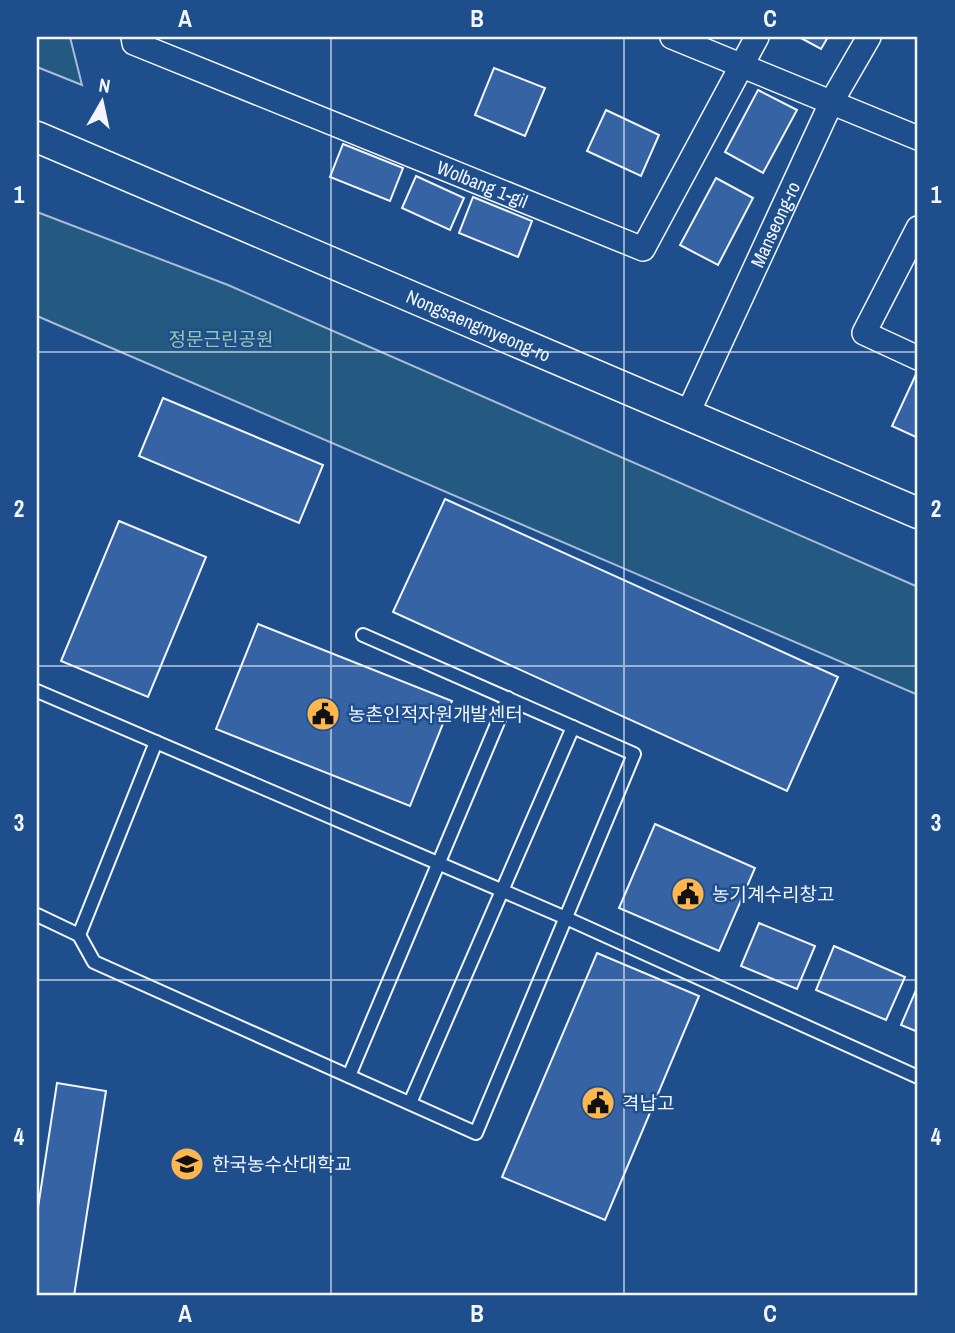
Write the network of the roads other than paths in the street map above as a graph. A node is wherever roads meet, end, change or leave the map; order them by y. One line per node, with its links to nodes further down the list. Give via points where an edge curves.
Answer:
1 (133, 37): 5 (street, Wolbang 1-gil, via 134,43 643,249)
2 (672, 37): 5 (street)
3 (757, 37): 5 (street, Wolbang 1-gil)
4 (869, 37): 6 (street, Manseong-ro)
5 (742, 65): 6 (street)
6 (832, 101): 8 (street); 11 (street, Manseong-ro)
7 (37, 137): 11 (street, Nongsaengmyeong-ro)
8 (918, 138)
9 (918, 228): 10 (street, via 864,333)
10 (918, 358)
11 (687, 415): 12 (street, Nongsaengmyeong-ro)
12 (918, 513)
13 (363, 635): 15 (lane)
14 (37, 691): 17 (lane)
15 (508, 698): 16 (lane); 18 (lane)
16 (573, 727): 19 (lane); 21 (lane, via 634,754)
17 (156, 742): 18 (lane); 22 (lane)
18 (438, 863): 19 (lane); 23 (lane)
19 (502, 891): 21 (lane); 25 (lane)
20 (37, 915): 22 (lane)
21 (566, 918): 24 (lane); 25 (lane, via 476,1133)
22 (79, 934): 23 (lane, via 94,962)
23 (349, 1076): 25 (lane)
24 (918, 1077)
25 (410, 1103)

